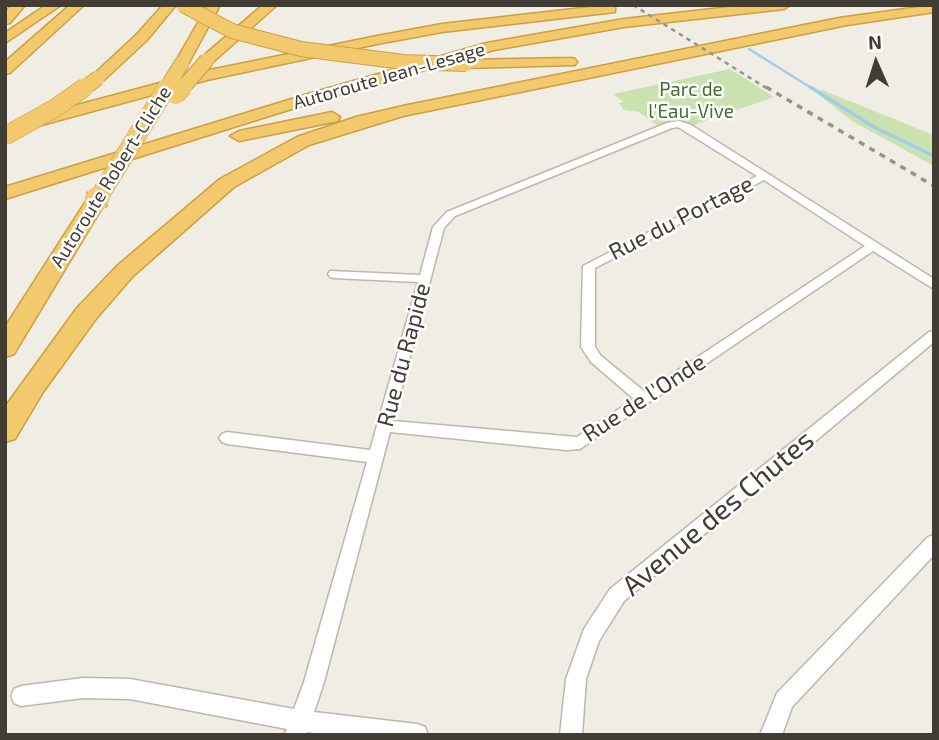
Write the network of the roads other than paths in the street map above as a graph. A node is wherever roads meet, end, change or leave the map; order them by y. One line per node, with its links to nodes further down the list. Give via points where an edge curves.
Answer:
1 (19, 5): 14 (highway)
2 (55, 5): 16 (highway)
3 (78, 5): 20 (highway)
4 (170, 5): 21 (highway)
5 (183, 5): 18 (highway, bridge, via 232,31 301,49 403,62)
6 (214, 5): 25 (highway, Autoroute Robert-Cliche, bridge)
7 (271, 5): 19 (highway)
8 (570, 5): 19 (highway, via 391,32)
9 (784, 5): 27 (highway, Autoroute Jean-Lesage, via 624,23 492,46)
10 (872, 5): 15 (highway)
11 (630, 7): 19 (highway, Autoroute Jean-Lesage, via 442,28)
12 (934, 8): 13 (highway)
13 (856, 19): 18 (highway, via 589,61); 22 (highway)
14 (5, 20)
15 (766, 22)
16 (5, 40)
17 (578, 55): 18 (highway)
18 (466, 64)
19 (206, 68): 23 (highway, Autoroute Jean-Lesage); 25 (highway, bridge)
20 (5, 70)
21 (98, 78): 24 (highway, bridge)
22 (534, 83): 27 (highway, via 255,132); 37 (highway, via 324,132 227,183 153,245 86,314)
23 (5, 130)
24 (5, 136)
25 (132, 147): 34 (highway, Autoroute Robert-Cliche, bridge)
26 (765, 176): 29 (street); 31 (street, Rue du Rapide, via 688,127 670,125 451,214 439,227); 35 (street, Rue du Portage, via 589,266 588,347)
27 (30, 186): 28 (highway, Autoroute Jean-Lesage)
28 (5, 193)
29 (872, 247): 32 (street); 35 (street, Rue de l'Onde)
30 (334, 274): 31 (street)
31 (424, 279): 36 (street, Rue du Rapide)
32 (934, 285)
33 (934, 335): 44 (street, Avenue des Chutes, via 617,595 591,636 576,679)
34 (5, 348)
35 (644, 399): 36 (street, Rue de l'Onde, via 580,443)
36 (385, 426): 39 (street, Rue du Rapide)
37 (5, 431)
38 (226, 438): 39 (street)
39 (377, 457): 42 (street, Rue du Rapide)
40 (934, 543): 45 (street, via 784,700)
41 (21, 696): 42 (street, via 130,688)
42 (298, 728): 43 (street)
43 (417, 735)
44 (570, 735)
45 (771, 735)

